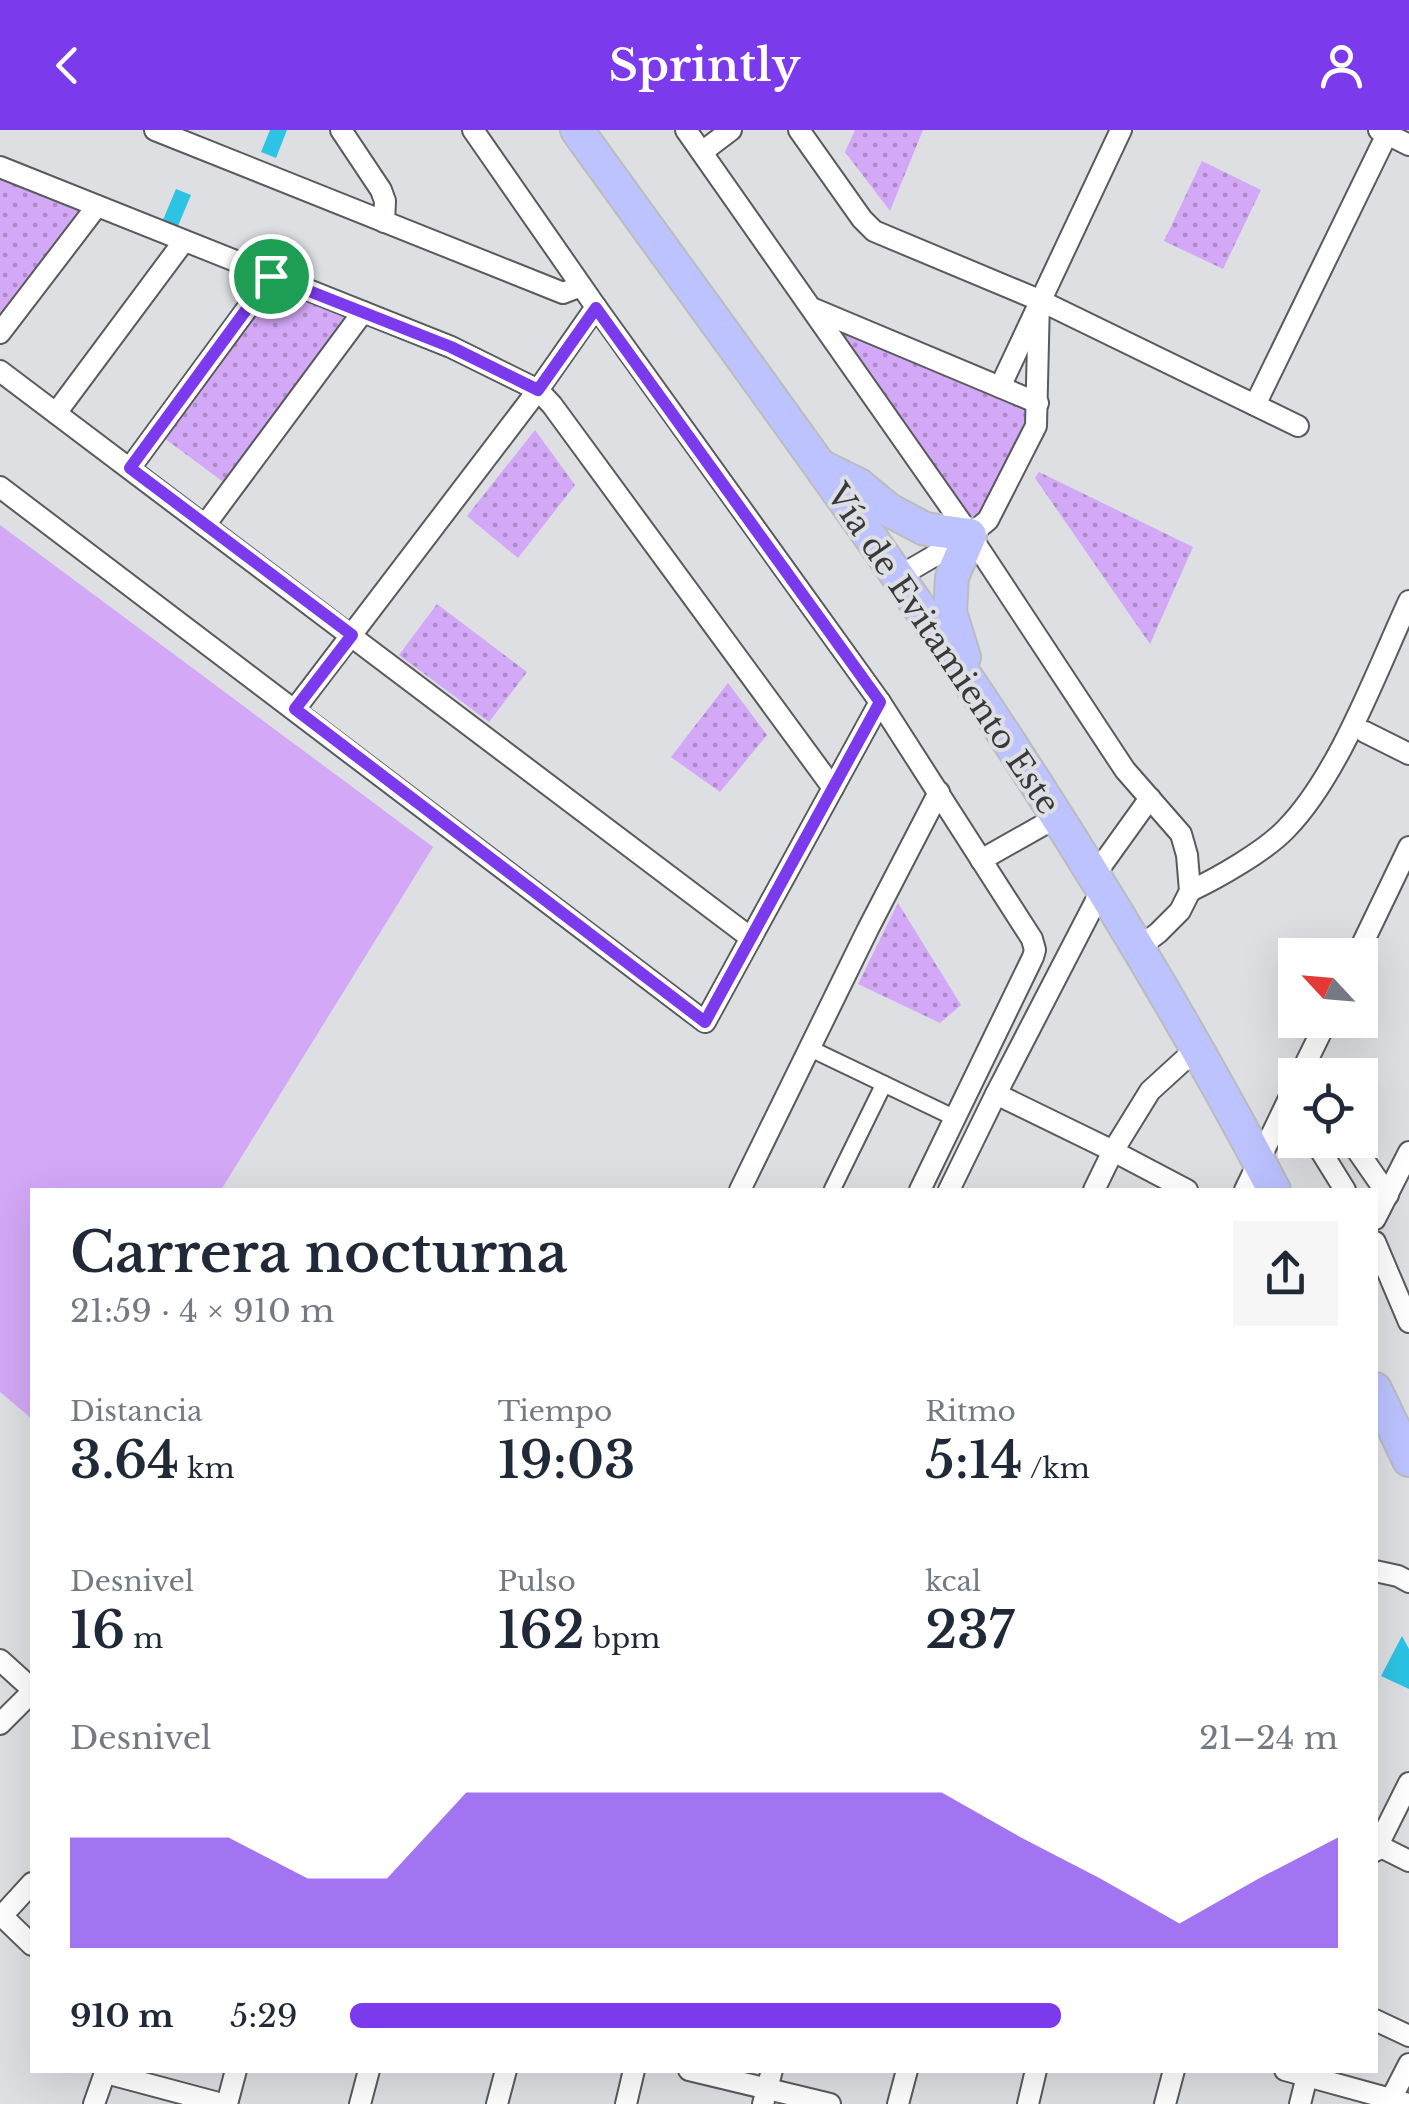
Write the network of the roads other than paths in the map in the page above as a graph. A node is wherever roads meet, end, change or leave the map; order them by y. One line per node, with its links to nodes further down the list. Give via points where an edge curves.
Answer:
1 (156, 130): 14 (street)
2 (340, 130): 14 (street, via 381,190)
3 (473, 130): 17 (street)
4 (577, 130): 30 (highway, Vía de Evitamiento Este)
5 (686, 130): 11 (street)
6 (731, 130): 11 (street)
7 (799, 130): 18 (street, via 874,231)
8 (1121, 130): 18 (street)
9 (1385, 131): 10 (street); 27 (street)
10 (1409, 145)
11 (702, 152): 19 (street)
12 (0, 167): 13 (street)
13 (97, 206): 15 (street); 22 (street)
14 (384, 222): 17 (street, via 562,293)
15 (184, 240): 16 (street); 28 (street)
16 (271, 276): 21 (street); 31 (street)
17 (582, 286): 20 (street)
18 (1040, 300): 24 (street); 26 (street); 27 (street)
19 (810, 307): 24 (street); 34 (street)
20 (596, 308): 25 (street); 39 (street)
21 (363, 312): 25 (street); 33 (street)
22 (0, 333)
23 (0, 371): 28 (street)
24 (1000, 387): 26 (street)
25 (538, 390): 37 (street); 43 (street)
26 (1038, 404): 34 (street, via 1036,426 988,520)
27 (1255, 405): 29 (street)
28 (56, 413): 31 (street)
29 (1298, 426)
30 (819, 466): 34 (highway, via 925,529); 35 (highway, Vía de Evitamiento Este)
31 (130, 468): 33 (street)
32 (0, 487): 40 (street)
33 (204, 525): 37 (street)
34 (970, 535): 35 (street); 38 (highway, via 952,577 950,612); 45 (street)
35 (898, 577): 38 (highway, Vía de Evitamiento Este)
36 (1409, 601): 51 (street, via 1351,726 1302,811 1283,832)
37 (352, 635): 40 (street); 53 (street)
38 (974, 690): 46 (highway, Vía de Evitamiento Este)
39 (880, 702): 43 (street); 44 (street)
40 (295, 709): 53 (street, via 705,1022)
41 (1364, 732): 42 (street)
42 (1409, 754)
43 (833, 788): 53 (street)
44 (939, 792): 48 (street); 56 (street)
45 (1150, 798): 49 (street); 51 (street, via 1181,834)
46 (1057, 817): 48 (street); 49 (highway, Vía de Evitamiento Este)
47 (1409, 847): 50 (street)
48 (981, 860): 60 (street, via 1035,950)
49 (1098, 882): 55 (highway, Vía de Evitamiento Este); 59 (street)
50 (1389, 889): 52 (street); 54 (street)
51 (1190, 891): 55 (street, via 1180,911)
52 (1409, 899)
53 (751, 938)
54 (1366, 938)
55 (1138, 948): 57 (highway, Vía de Evitamiento Este)
56 (809, 1048): 58 (street); 67 (street)
57 (1196, 1049): 62 (street, via 1150,1092); 66 (highway, Vía de Evitamiento Este)
58 (884, 1084): 60 (street); 68 (street)
59 (996, 1094): 62 (street); 70 (street)
60 (955, 1118): 69 (street)
61 (1278, 1134): 66 (street)
62 (1113, 1151): 71 (street); 72 (street)
63 (1409, 1152): 74 (street)
64 (1325, 1158): 73 (street)
65 (1362, 1158): 74 (street)
66 (1259, 1180)
67 (741, 1188)
68 (833, 1188)
69 (921, 1188)
70 (951, 1188)
71 (1095, 1188)
72 (1183, 1188)
73 (1344, 1188)
74 (1388, 1195): 75 (street)
75 (1378, 1213)
76 (1378, 1249): 77 (street)
77 (1409, 1322)
78 (1378, 1396): 79 (highway)
79 (1409, 1460)
80 (1378, 1573): 81 (street)
81 (1409, 1582)
82 (0, 1660): 83 (street)
83 (30, 1688)
84 (30, 1692): 85 (street)
85 (0, 1724)
86 (1409, 1784): 87 (street)
87 (1378, 1843)
88 (1378, 1848): 89 (street)
89 (1409, 1861)
90 (30, 1885): 91 (street)
91 (1, 1916): 92 (street)
92 (30, 1943)
93 (1378, 2021): 94 (street)
94 (1409, 2036)
95 (1409, 2064): 109 (street)
96 (105, 2073): 110 (street)
97 (113, 2073): 111 (street)
98 (235, 2073): 111 (street)
99 (368, 2073): 112 (street)
100 (505, 2073): 113 (street)
101 (633, 2073): 114 (street)
102 (703, 2073): 108 (street)
103 (906, 2073): 116 (street)
104 (1035, 2073): 117 (street)
105 (1173, 2073): 118 (street)
106 (1296, 2073): 107 (street)
107 (1306, 2076): 109 (street); 119 (street)
108 (768, 2087): 115 (street)
109 (1400, 2102)
110 (94, 2104)
111 (224, 2104)
112 (360, 2104)
113 (497, 2104)
114 (626, 2104)
115 (830, 2104)
116 (898, 2104)
117 (1028, 2104)
118 (1165, 2104)
119 (1300, 2104)

